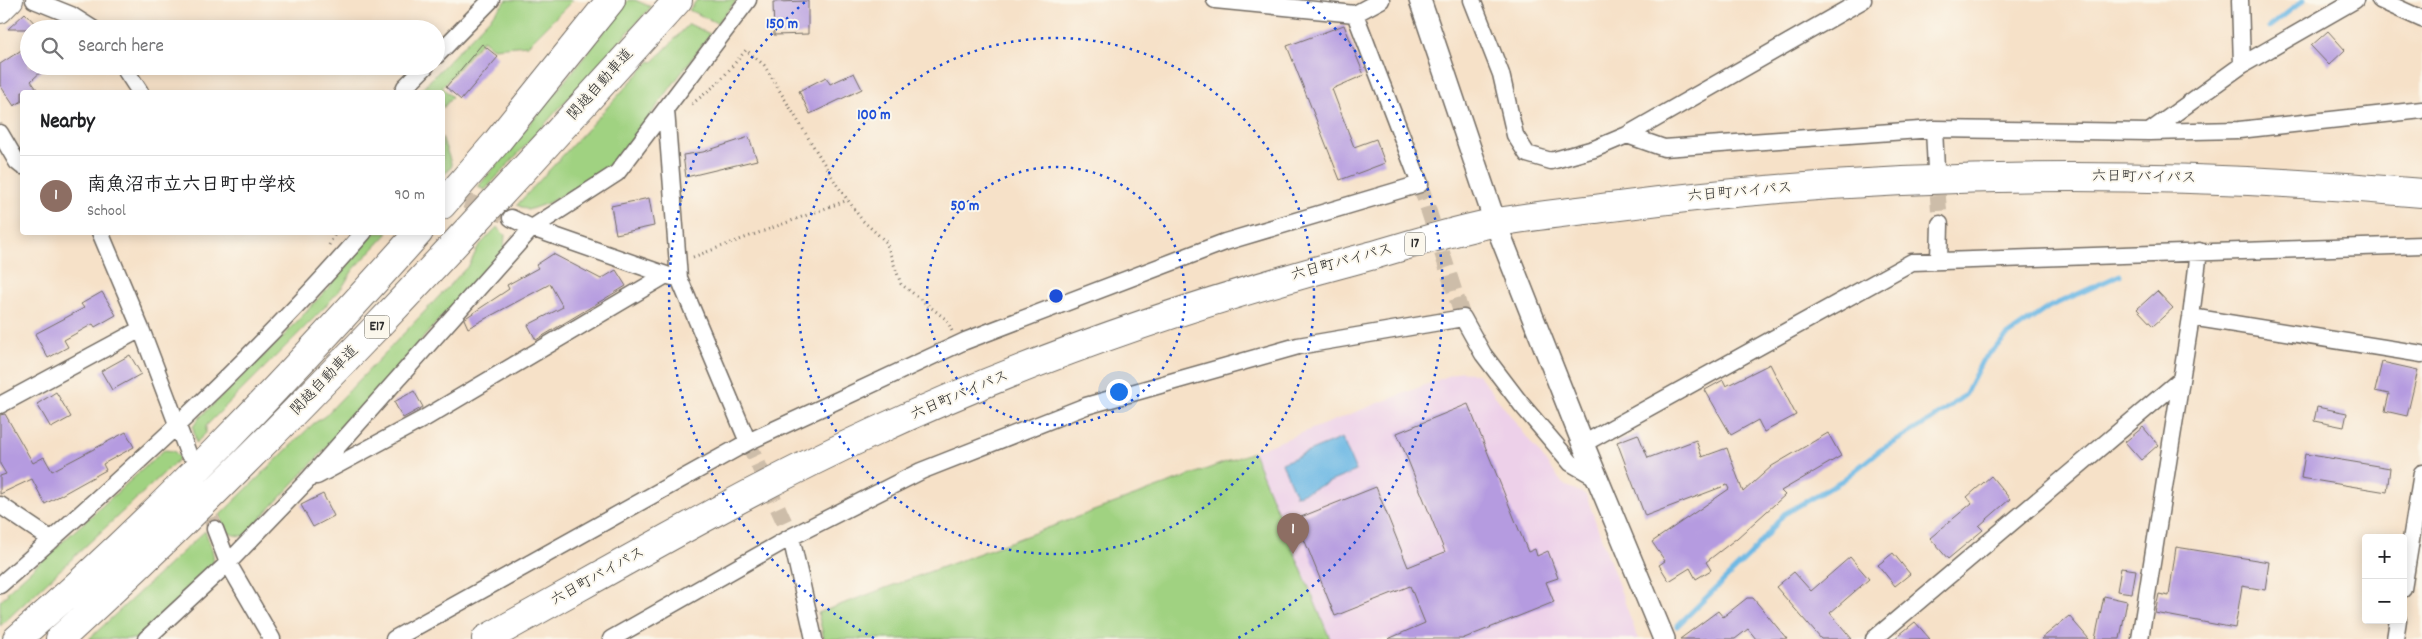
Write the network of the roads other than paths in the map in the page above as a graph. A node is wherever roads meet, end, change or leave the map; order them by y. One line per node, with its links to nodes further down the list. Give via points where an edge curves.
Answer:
1 (34, 0): 16 (street)
2 (491, 0): 17 (street)
3 (611, 0): 32 (highway)
4 (678, 0): 65 (highway, 関越自動車道 / E17, via 367,338 166,540)
5 (748, 0): 23 (street)
6 (1215, 0): 14 (street)
7 (1381, 0): 14 (street)
8 (1420, 0): 34 (street)
9 (1472, 0): 28 (street, via 1501,74 1515,135 1527,154 1551,161 1594,149)
10 (1863, 0): 28 (street)
11 (2240, 0): 18 (street)
12 (2355, 0): 18 (street)
13 (2380, 0): 15 (street)
14 (1355, 14): 50 (street, via 1420,184 1225,242 965,341)
15 (2422, 19)
16 (79, 20)
17 (445, 47)
18 (2242, 66): 26 (street)
19 (129, 75): 21 (street)
20 (417, 75): 22 (street)
21 (139, 90)
22 (404, 90)
23 (666, 110): 36 (street, via 617,172); 43 (street)
24 (2422, 110): 26 (street, via 2239,130)
25 (1934, 129): 26 (street); 28 (street, via 1664,148); 30 (street)
26 (2149, 132)
27 (0, 133): 29 (street)
28 (1627, 135)
29 (20, 164)
30 (1936, 169)
31 (2422, 192): 34 (highway, 六日町バイパス / 17, via 2299,182 2003,176 1700,195)
32 (445, 202)
33 (511, 218): 36 (street)
34 (1495, 222): 51 (street); 69 (highway, 六日町バイパス / 17, via 1295,276 1136,328 999,378 872,433 751,493)
35 (1940, 224): 42 (street)
36 (532, 228): 43 (street); 55 (street)
37 (101, 235): 45 (street)
38 (361, 235): 49 (street, via 322,281)
39 (416, 235): 64 (highway, 関越自動車道 / E17, via 250,416 146,520)
40 (2422, 245): 41 (street)
41 (2198, 251): 42 (street); 44 (street)
42 (1939, 260): 51 (street, via 1912,262)
43 (675, 272): 50 (street); 55 (street, via 425,418)
44 (2191, 317): 46 (street); 47 (street)
45 (140, 329): 48 (street); 49 (street)
46 (2422, 354)
47 (2180, 380): 73 (street); 74 (street)
48 (0, 405)
49 (178, 425): 52 (street); 59 (street)
50 (748, 442): 68 (street)
51 (1583, 444): 54 (street)
52 (188, 453)
53 (2422, 472): 61 (street)
54 (1597, 478): 58 (street, via 1571,463 1521,404 1483,354 1463,318 1298,346 1086,406 921,471); 72 (street)
55 (306, 482): 60 (street)
56 (0, 505): 59 (street)
57 (215, 529): 60 (street)
58 (790, 537): 70 (street); 71 (street)
59 (52, 540): 62 (street)
60 (228, 563): 66 (street); 67 (street)
61 (2405, 579)
62 (0, 586)
63 (2397, 624): 75 (street)
64 (16, 639)
65 (60, 639)
66 (146, 639)
67 (272, 639)
68 (394, 639)
69 (486, 639)
70 (611, 639)
71 (814, 639)
72 (1664, 639)
73 (1874, 639)
74 (2140, 639)
75 (2395, 639)

